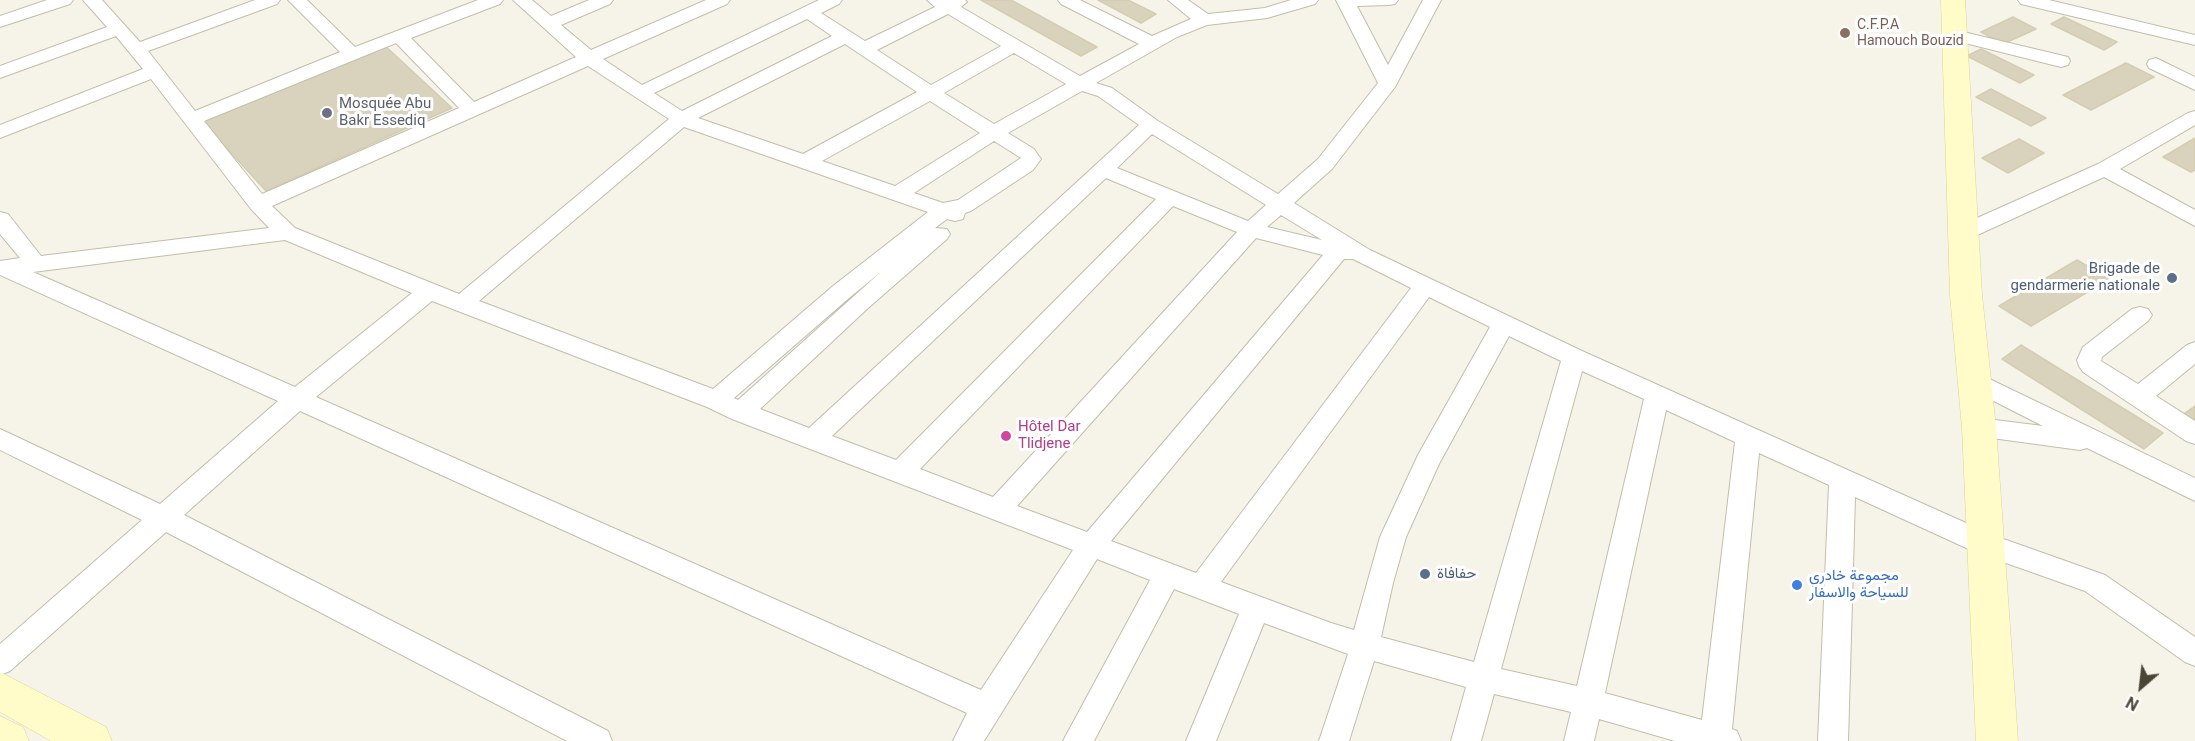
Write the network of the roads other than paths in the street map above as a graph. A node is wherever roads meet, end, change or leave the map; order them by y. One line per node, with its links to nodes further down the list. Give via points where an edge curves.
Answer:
1 (64, 0): 22 (street)
2 (92, 0): 24 (street)
3 (271, 0): 31 (street)
4 (297, 0): 33 (street)
5 (494, 0): 26 (street)
6 (522, 0): 23 (street)
7 (604, 0): 23 (street)
8 (721, 0): 34 (street)
9 (833, 0): 20 (street)
10 (1067, 0): 29 (street)
11 (1177, 0): 21 (street)
12 (1309, 0): 19 (street, via 1280,11)
13 (1345, 0): 14 (street); 39 (street)
14 (1389, 0)
15 (1432, 0): 39 (street)
16 (1953, 0): 25 (main road)
17 (2027, 0): 28 (street)
18 (952, 2): 30 (street); 32 (street); 40 (street)
19 (1245, 8): 21 (street)
20 (808, 12): 27 (street); 42 (street)
21 (1204, 20): 29 (street)
22 (0, 22)
23 (550, 23): 34 (street)
24 (119, 29): 31 (street); 37 (street)
25 (1955, 34): 35 (street); 62 (main road)
26 (399, 36): 33 (street); 44 (street)
27 (845, 37): 32 (street); 47 (street)
28 (2195, 40)
29 (1150, 44): 40 (street)
30 (1014, 46): 40 (street); 43 (street)
31 (137, 49): 38 (street)
32 (864, 49): 43 (street)
33 (352, 54): 46 (street)
34 (590, 58): 42 (street); 44 (street)
35 (2061, 61)
36 (2156, 64): 41 (street)
37 (0, 72)
38 (155, 72): 46 (street); 49 (street)
39 (1388, 83): 57 (street, via 1324,164)
40 (1094, 84): 48 (street); 50 (street)
41 (2195, 84)
42 (641, 92): 47 (street)
43 (928, 92): 50 (street); 51 (street)
44 (471, 110): 56 (street)
45 (2195, 117): 52 (street)
46 (192, 119): 56 (street)
47 (681, 119): 51 (street); 69 (street)
48 (1151, 125): 53 (street); 57 (street)
49 (0, 132)
50 (995, 132): 54 (street); 58 (street, via 1027,153 1030,162)
51 (807, 161): 54 (street)
52 (2105, 169): 60 (street); 62 (street)
53 (1105, 170): 55 (street); 84 (street)
54 (899, 193): 58 (street)
55 (1170, 197): 61 (street); 86 (street)
56 (258, 204): 63 (street)
57 (1280, 206): 61 (street); 64 (street)
58 (956, 211): 78 (street, via 841,292); 79 (street)
59 (0, 219): 65 (street)
60 (2195, 219)
61 (1251, 230): 64 (street); 89 (street)
62 (1965, 232): 74 (main road, via 1966,295)
63 (287, 233): 65 (street); 68 (street)
64 (1351, 253): 67 (street); 92 (street)
65 (36, 264): 66 (street)
66 (2, 268): 77 (street)
67 (1426, 285): 71 (street); 94 (street)
68 (429, 291): 69 (street); 77 (street)
69 (462, 303): 78 (street)
70 (2140, 315): 76 (street, via 2091,353 2089,360 2091,366)
71 (1504, 323): 73 (street); 96 (street, via 1427,462 1398,526 1379,583)
72 (2195, 351): 76 (street)
73 (1574, 357): 75 (street); 99 (street)
74 (1975, 381): 80 (main road); 85 (street)
75 (1657, 395): 82 (street); 101 (street)
76 (2139, 397): 81 (street)
77 (296, 400): 90 (street); 102 (street)
78 (716, 400): 79 (street)
79 (741, 412): 84 (street)
80 (1979, 428): 85 (street); 91 (main road)
81 (2195, 434)
82 (1748, 437): 87 (street); 104 (street)
83 (0, 439): 90 (street)
84 (813, 439): 86 (street)
85 (2097, 442): 88 (street)
86 (901, 472): 89 (street)
87 (1842, 480): 91 (street); 114 (street)
88 (2195, 490)
89 (998, 510): 92 (street)
90 (164, 518): 98 (street); 107 (street)
91 (1985, 544): 97 (street, via 2095,583); 115 (main road)
92 (1091, 546): 93 (street); 102 (street)
93 (1168, 574): 94 (street); 109 (street)
94 (1202, 586): 95 (street)
95 (1256, 606): 96 (street, via 1330,636); 110 (street)
96 (1365, 645): 99 (street); 111 (street)
97 (2195, 653)
98 (0, 662)
99 (1482, 678): 101 (street); 112 (street)
100 (0, 691): 106 (main road)
101 (1587, 702): 104 (street); 113 (street)
102 (987, 707): 108 (street)
103 (0, 736): 105 (main road)
104 (1719, 740)
105 (9, 741)
106 (91, 741)
107 (597, 741)
108 (968, 741)
109 (1078, 741)
110 (1201, 741)
111 (1334, 741)
112 (1466, 741)
113 (1580, 741)
114 (1833, 741)
115 (1997, 741)

